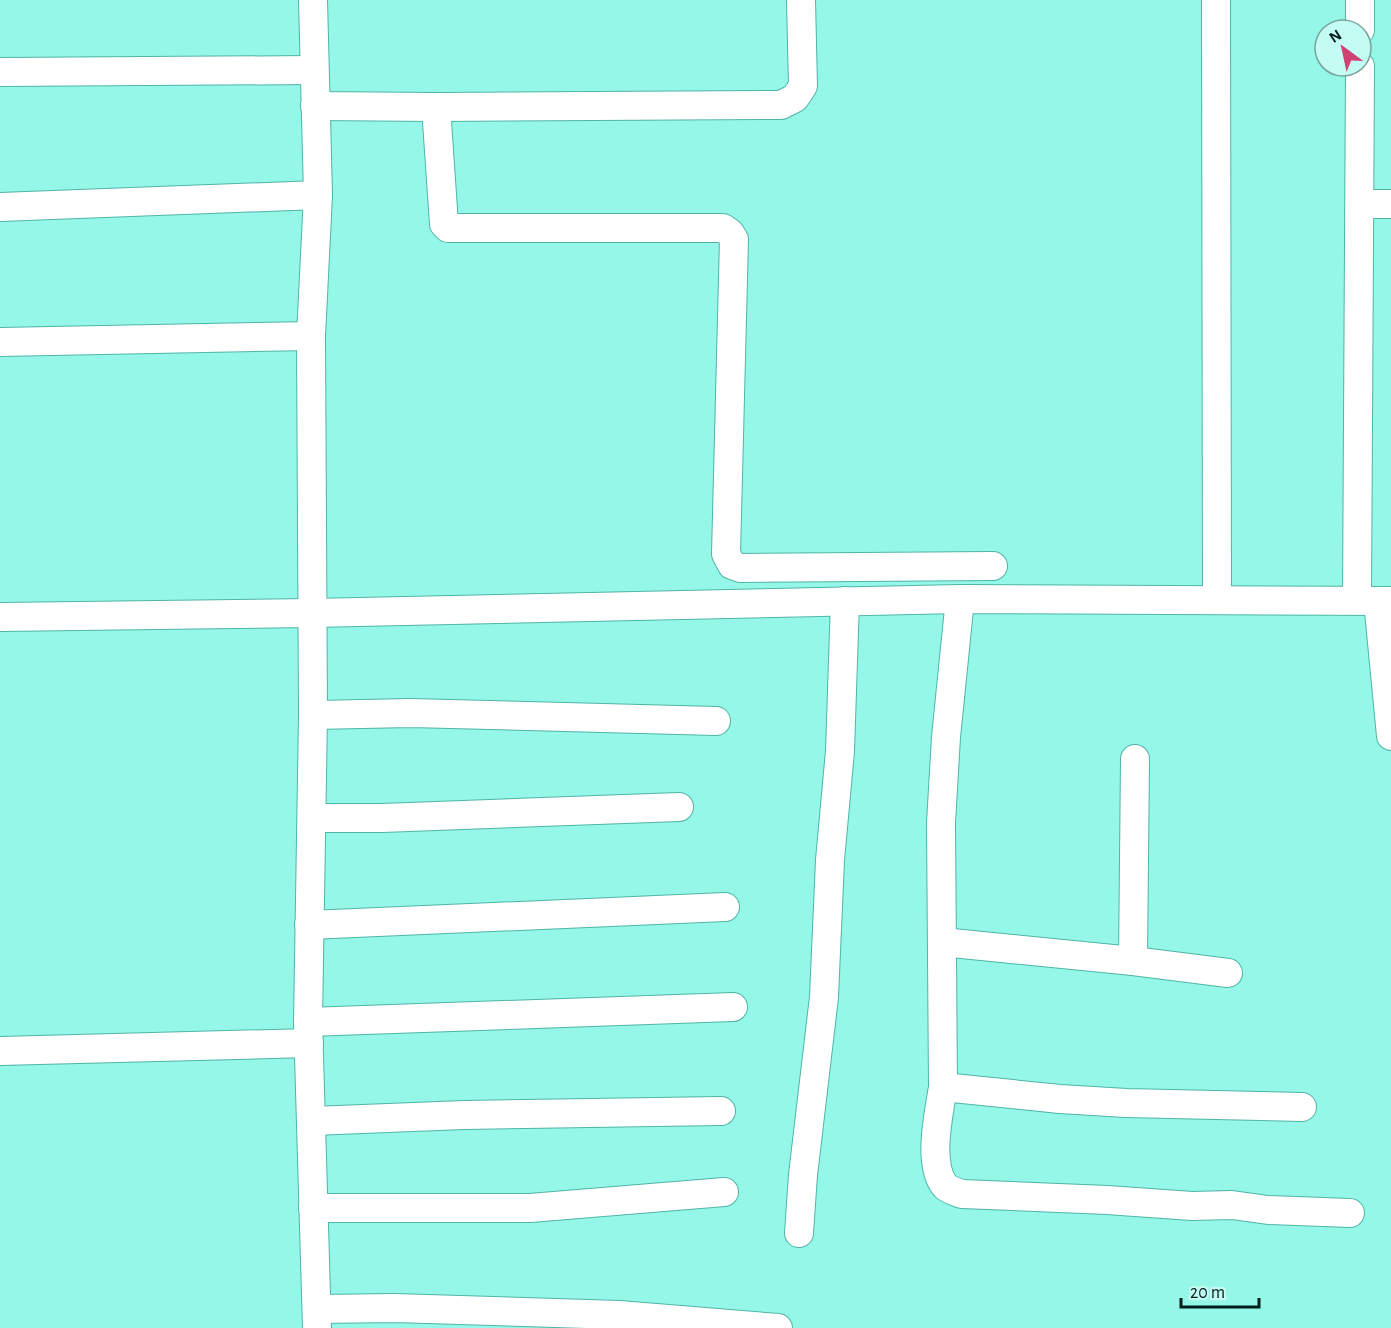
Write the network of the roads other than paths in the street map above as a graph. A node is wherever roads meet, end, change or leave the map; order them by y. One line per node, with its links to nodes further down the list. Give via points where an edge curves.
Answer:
1 (313, 0): 6 (street)
2 (801, 0): 10 (street, via 803,86 795,98 781,105)
3 (1216, 0): 19 (street)
4 (1360, 0): 5 (street)
5 (1360, 18)
6 (314, 70): 7 (street); 9 (street)
7 (0, 72)
8 (1360, 78): 12 (street)
9 (315, 106): 10 (street); 11 (street)
10 (436, 107): 17 (street, via 444,224 448,228 723,228 734,239 726,554 732,565)
11 (318, 195): 14 (street); 15 (street)
12 (1361, 204): 13 (street); 21 (street)
13 (1391, 204)
14 (0, 207)
15 (311, 336): 16 (street); 22 (street)
16 (0, 342)
17 (993, 566)
18 (960, 599): 19 (street); 20 (street); 32 (street, via 941,823)
19 (1217, 599): 21 (street)
20 (845, 601): 22 (street); 45 (street, via 824,997)
21 (1376, 601): 26 (street)
22 (312, 613): 23 (street); 24 (street)
23 (0, 618)
24 (313, 715): 25 (street, via 433,713); 29 (street)
25 (717, 721)
26 (1391, 736)
27 (1135, 759): 33 (street)
28 (679, 807): 29 (street)
29 (312, 818): 31 (street)
30 (725, 907): 31 (street)
31 (309, 925): 36 (street)
32 (942, 942): 33 (street); 38 (street)
33 (1132, 961): 34 (street)
34 (1228, 973)
35 (733, 1007): 36 (street)
36 (309, 1033): 37 (street); 41 (street)
37 (0, 1052)
38 (943, 1087): 39 (street, via 1104,1101); 44 (street, via 937,1122 939,1176 947,1188 962,1194)
39 (1302, 1107)
40 (721, 1111): 41 (street)
41 (312, 1121): 43 (street)
42 (724, 1192): 43 (street, via 530,1208)
43 (313, 1208): 46 (street)
44 (1350, 1213)
45 (799, 1233)
46 (317, 1318): 47 (street, via 394,1308 618,1316)
47 (777, 1328)

